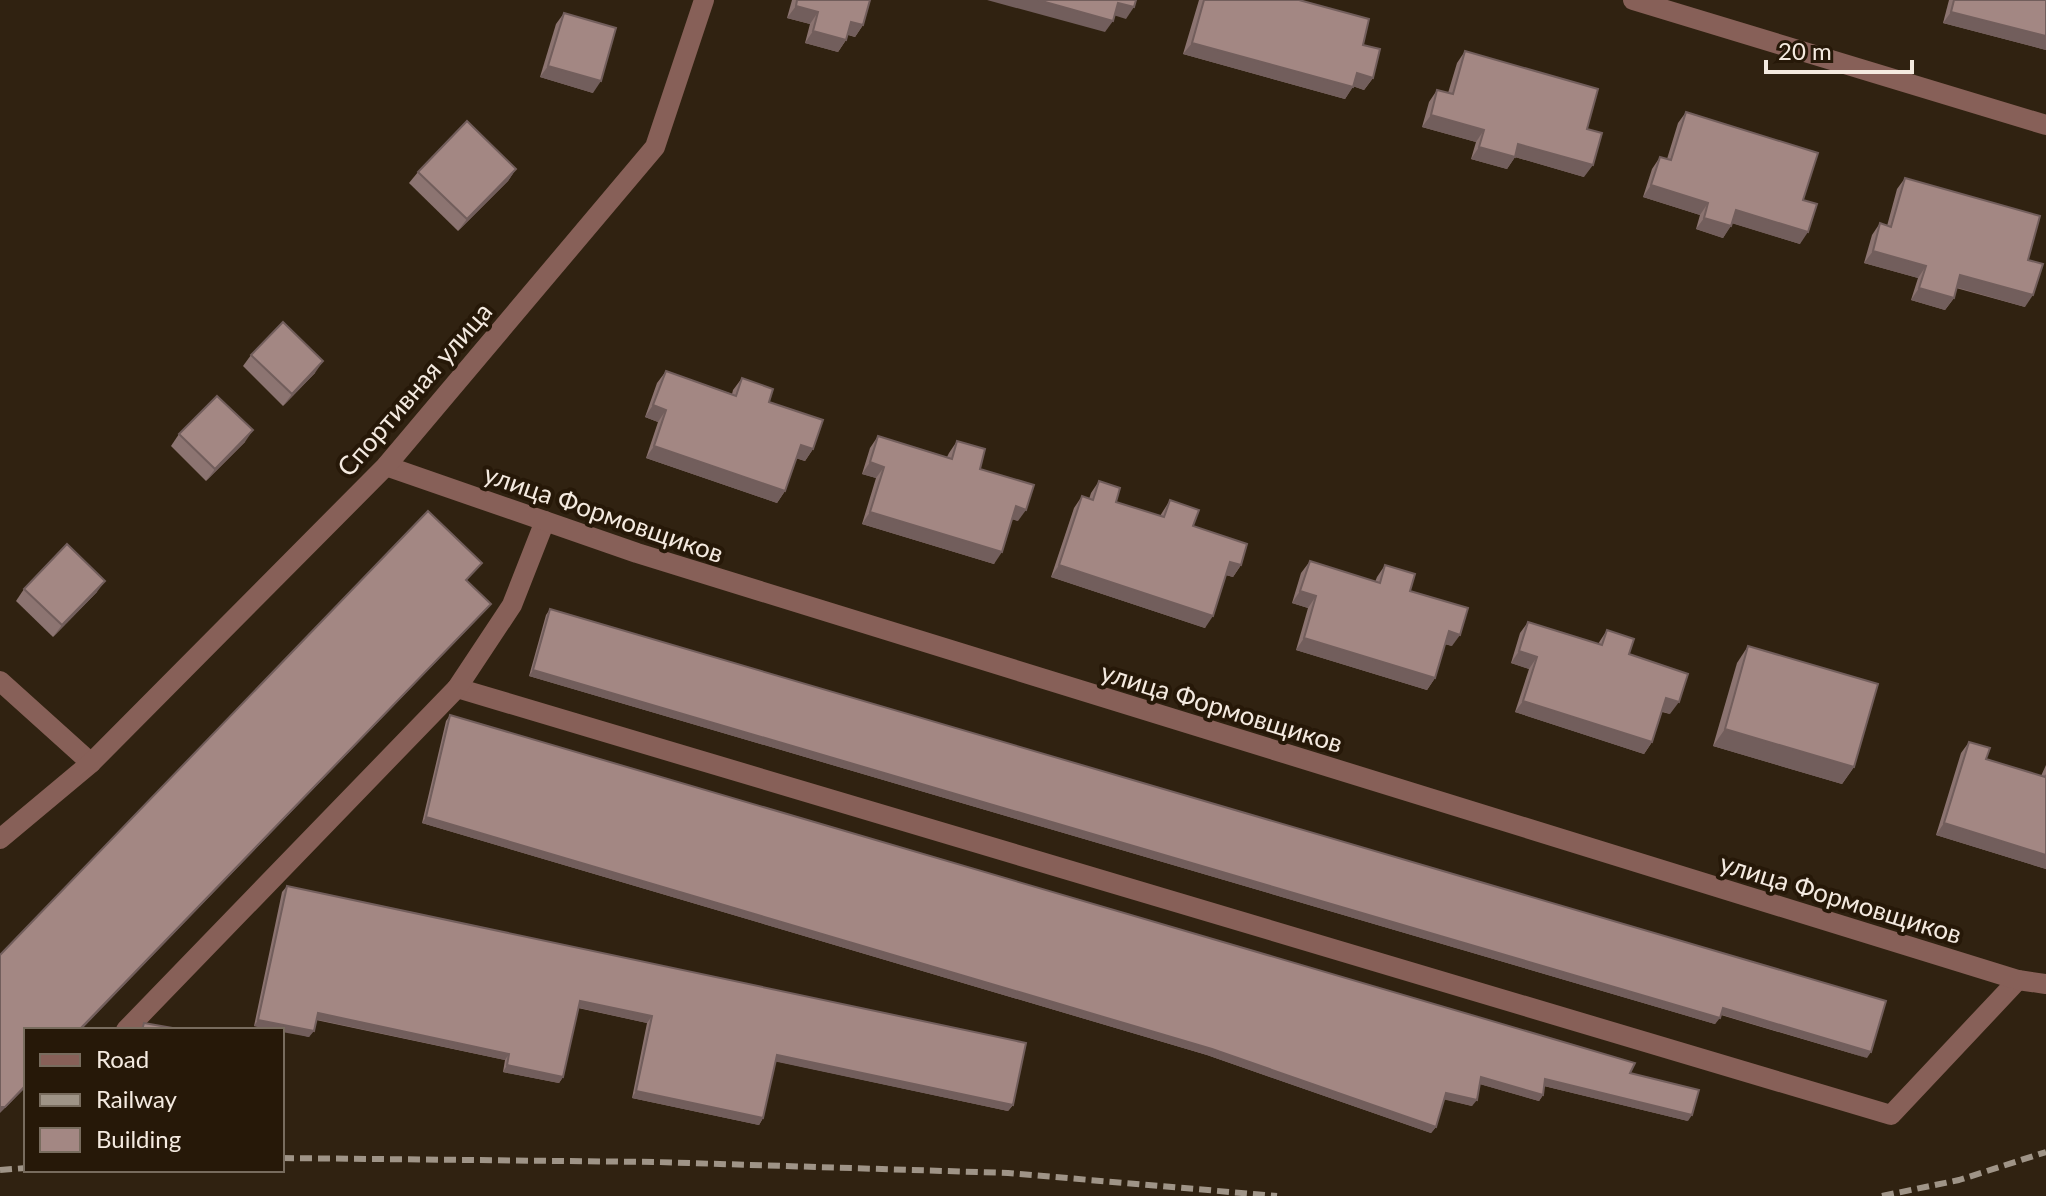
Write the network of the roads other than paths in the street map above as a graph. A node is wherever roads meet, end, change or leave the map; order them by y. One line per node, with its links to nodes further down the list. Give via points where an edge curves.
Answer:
1 (704, 0): 4 (street, Спортивная улица, via 655,147)
2 (1633, 0): 3 (street)
3 (2046, 125)
4 (386, 466): 5 (street, улица Формовщиков); 8 (street, Спортивная улица)
5 (545, 521): 7 (street, via 512,605); 10 (street, улица Формовщиков)
6 (0, 681): 8 (street)
7 (457, 688): 10 (street, via 1891,1115); 12 (street)
8 (91, 763): 9 (street, Спортивная улица)
9 (0, 839)
10 (2018, 980): 11 (street, улица Формовщиков)
11 (2046, 984)
12 (128, 1028)

